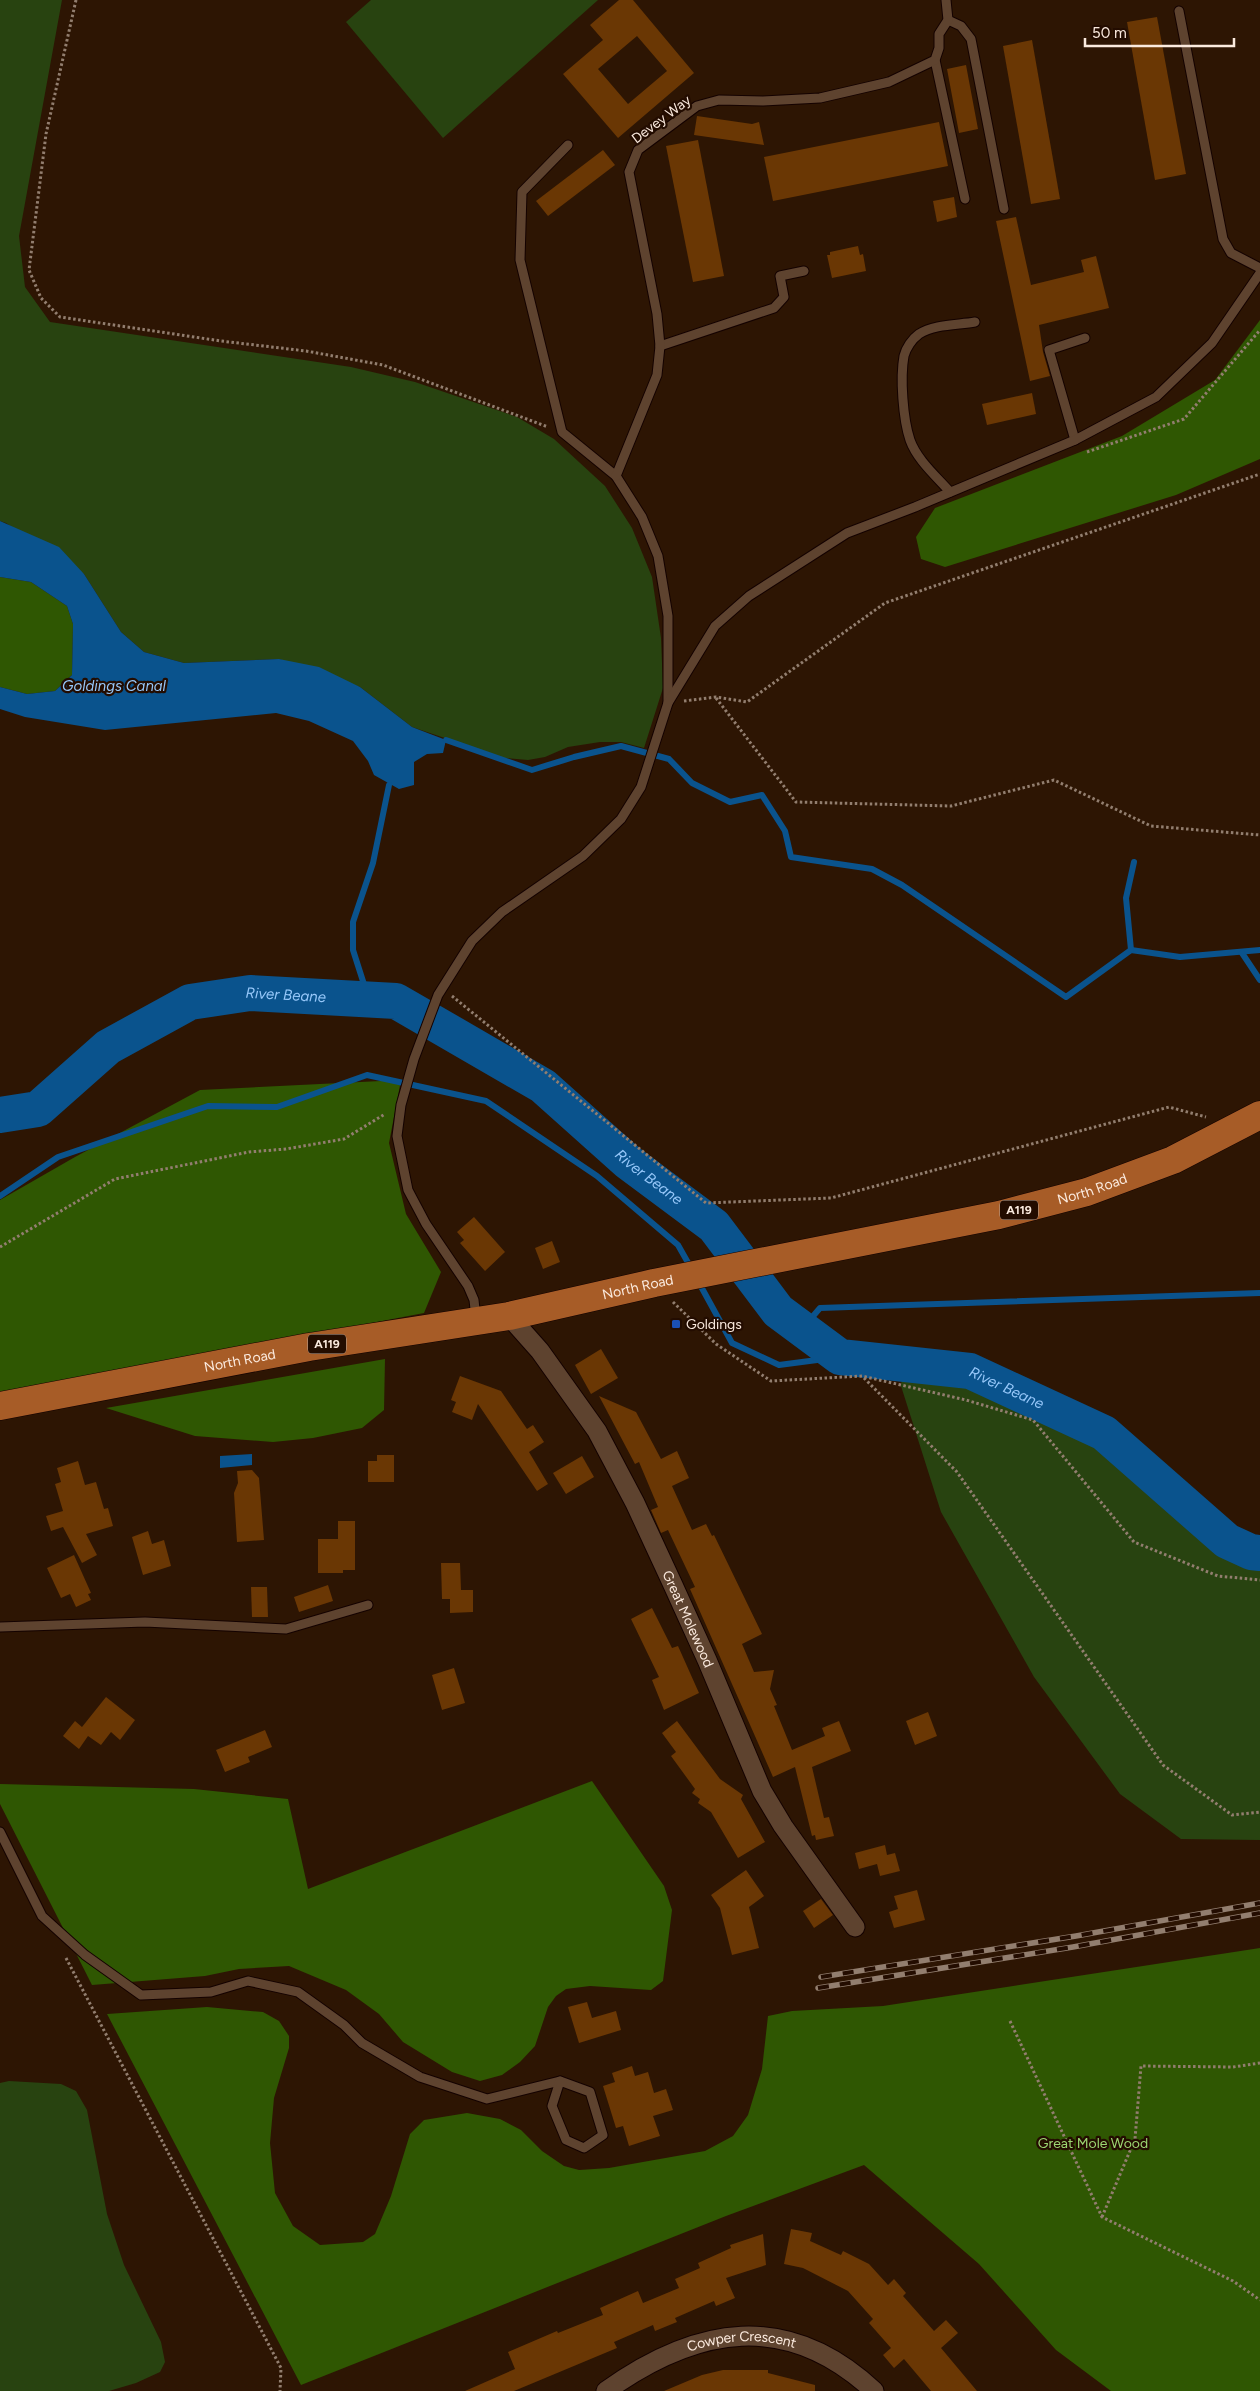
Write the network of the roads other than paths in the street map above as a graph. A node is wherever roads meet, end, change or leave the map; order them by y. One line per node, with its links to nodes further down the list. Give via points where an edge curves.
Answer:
1 (946, 0): 3 (lane)
2 (1179, 11): 8 (lane, via 1223,239 1231,253)
3 (948, 20): 4 (lane, via 939,34); 7 (lane, via 961,26 971,40)
4 (936, 60): 6 (lane); 13 (lane, Devey Way, via 890,82 820,98 719,100 697,106 638,150 629,172 657,314)
5 (568, 144): 15 (lane, via 522,192 520,260 562,432)
6 (965, 198)
7 (1004, 209)
8 (1260, 268)
9 (804, 271): 13 (lane, via 780,276 784,297 774,308)
10 (1260, 273): 14 (lane, via 1212,343 1156,397)
11 (975, 322): 16 (lane, via 934,328 919,334 909,343 904,355 904,402 910,441)
12 (1085, 338): 14 (lane, via 1049,350)
13 (660, 346): 15 (lane, Devey Way, via 657,375)
14 (1075, 440): 16 (lane)
15 (616, 476): 17 (lane, via 642,517 658,556 668,616)
16 (950, 492): 17 (lane, via 847,532 749,596 715,626)
17 (668, 703): 20 (lane, via 642,787 621,819 583,856 502,912 472,941 439,992 414,1059 402,1100 397,1136 408,1190 426,1224 468,1286)
18 (1260, 1115): 19 (main road, North Road / A119, via 1173,1160 1087,1192 999,1215 654,1283)
19 (509, 1316): 20 (main road, North Road / A119); 25 (street, Great Molewood, via 540,1351 597,1431 708,1660 762,1791)
20 (477, 1321): 21 (main road, North Road / A119, via 309,1347)
21 (0, 1406)
22 (368, 1605): 23 (lane, via 286,1629 145,1622)
23 (0, 1627)
24 (0, 1832): 26 (lane, via 42,1916 85,1955 141,1995 211,1992 248,1981 298,1992 362,2042 420,2077 488,2099)
25 (855, 1927)
26 (560, 2081): 26 (lane, via 552,2106 566,2140 584,2148 603,2135 590,2092)
27 (606, 2391): 28 (street, Cowper Crescent, via 630,2374 688,2346 715,2339 751,2336 818,2350 836,2360)
28 (874, 2391)

